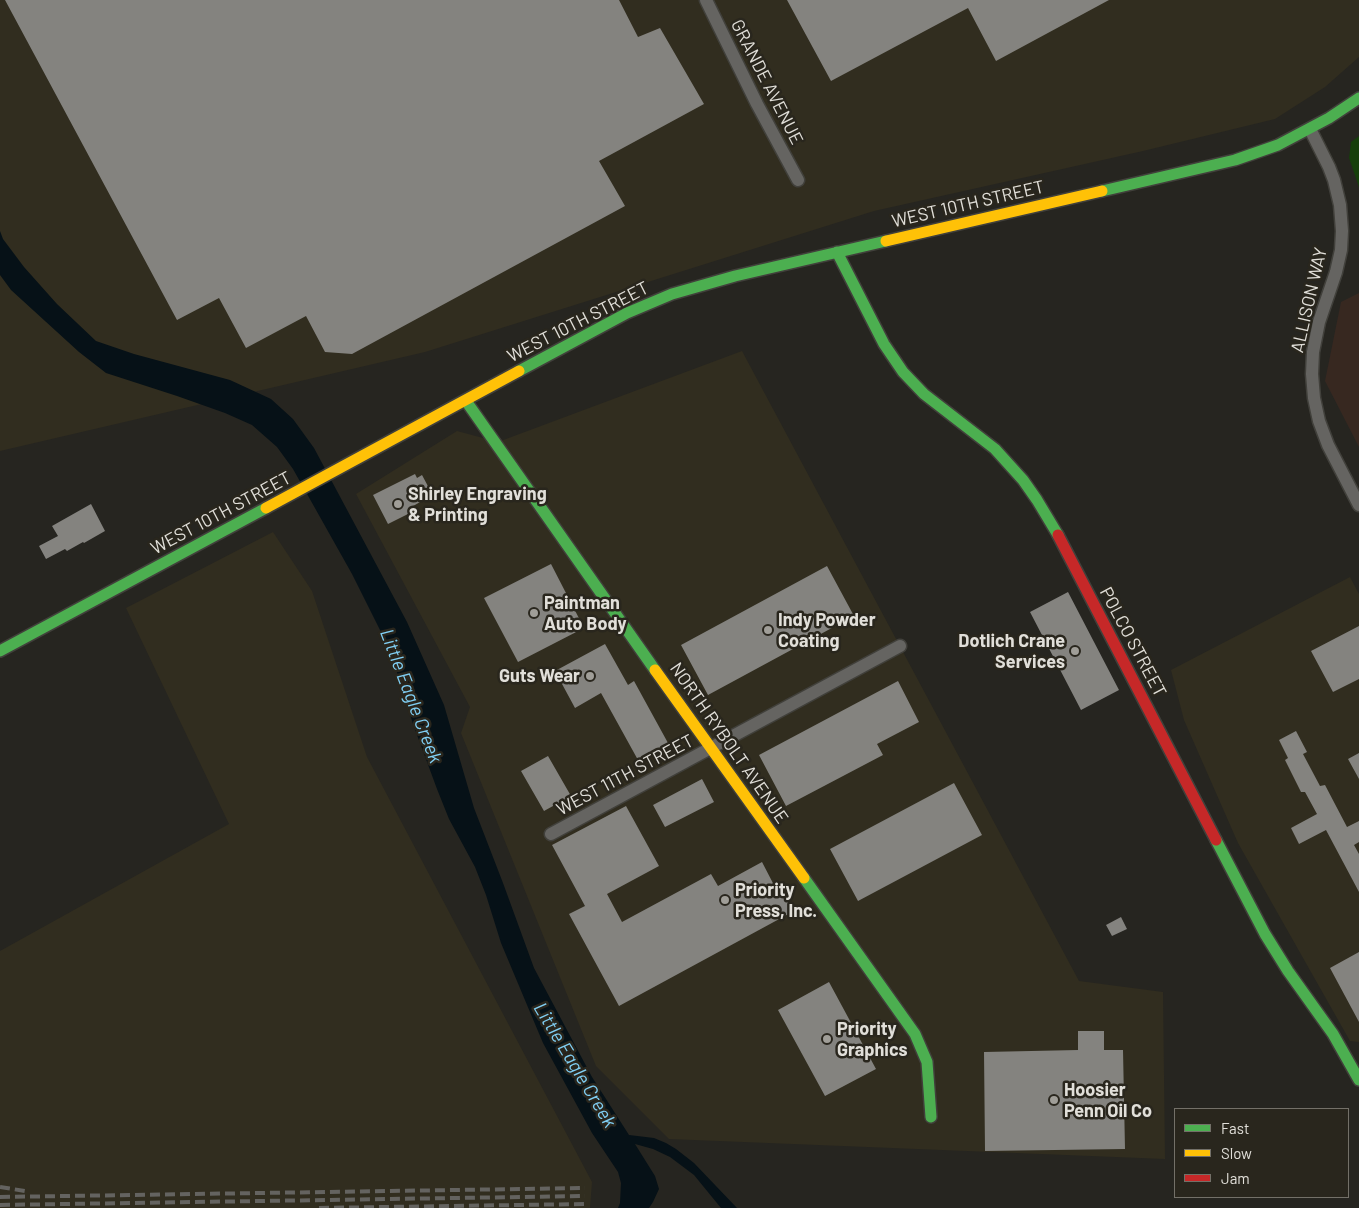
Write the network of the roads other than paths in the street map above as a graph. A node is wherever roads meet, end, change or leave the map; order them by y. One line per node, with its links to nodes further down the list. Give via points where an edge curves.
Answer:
1 (706, 0): 4 (street, GRANDE AVENUE)
2 (1359, 98): 3 (street, WEST 10TH STREET)
3 (1310, 129): 5 (street, WEST 10TH STREET, via 1257,153 1212,167); 7 (street, ALLISON WAY, via 1334,180 1342,231 1336,272 1314,346 1313,392 1325,438)
4 (798, 180)
5 (837, 252): 6 (street, WEST 10TH STREET, via 672,294 627,313); 13 (street, POLCO STREET, via 884,344 903,372 924,394 995,449 1037,500 1265,934)
6 (466, 401): 10 (street, WEST 10TH STREET); 11 (street, NORTH RYBOLT AVENUE)
7 (1359, 505)
8 (0, 635): 10 (street)
9 (900, 646): 11 (street, WEST 11TH STREET)
10 (3, 650)
11 (711, 748): 12 (street, WEST 11TH STREET); 15 (street, NORTH RYBOLT AVENUE, via 915,1034 927,1062)
12 (551, 834)
13 (1355, 1062): 14 (street, POLCO STREET)
14 (1359, 1080)
15 (931, 1118)

